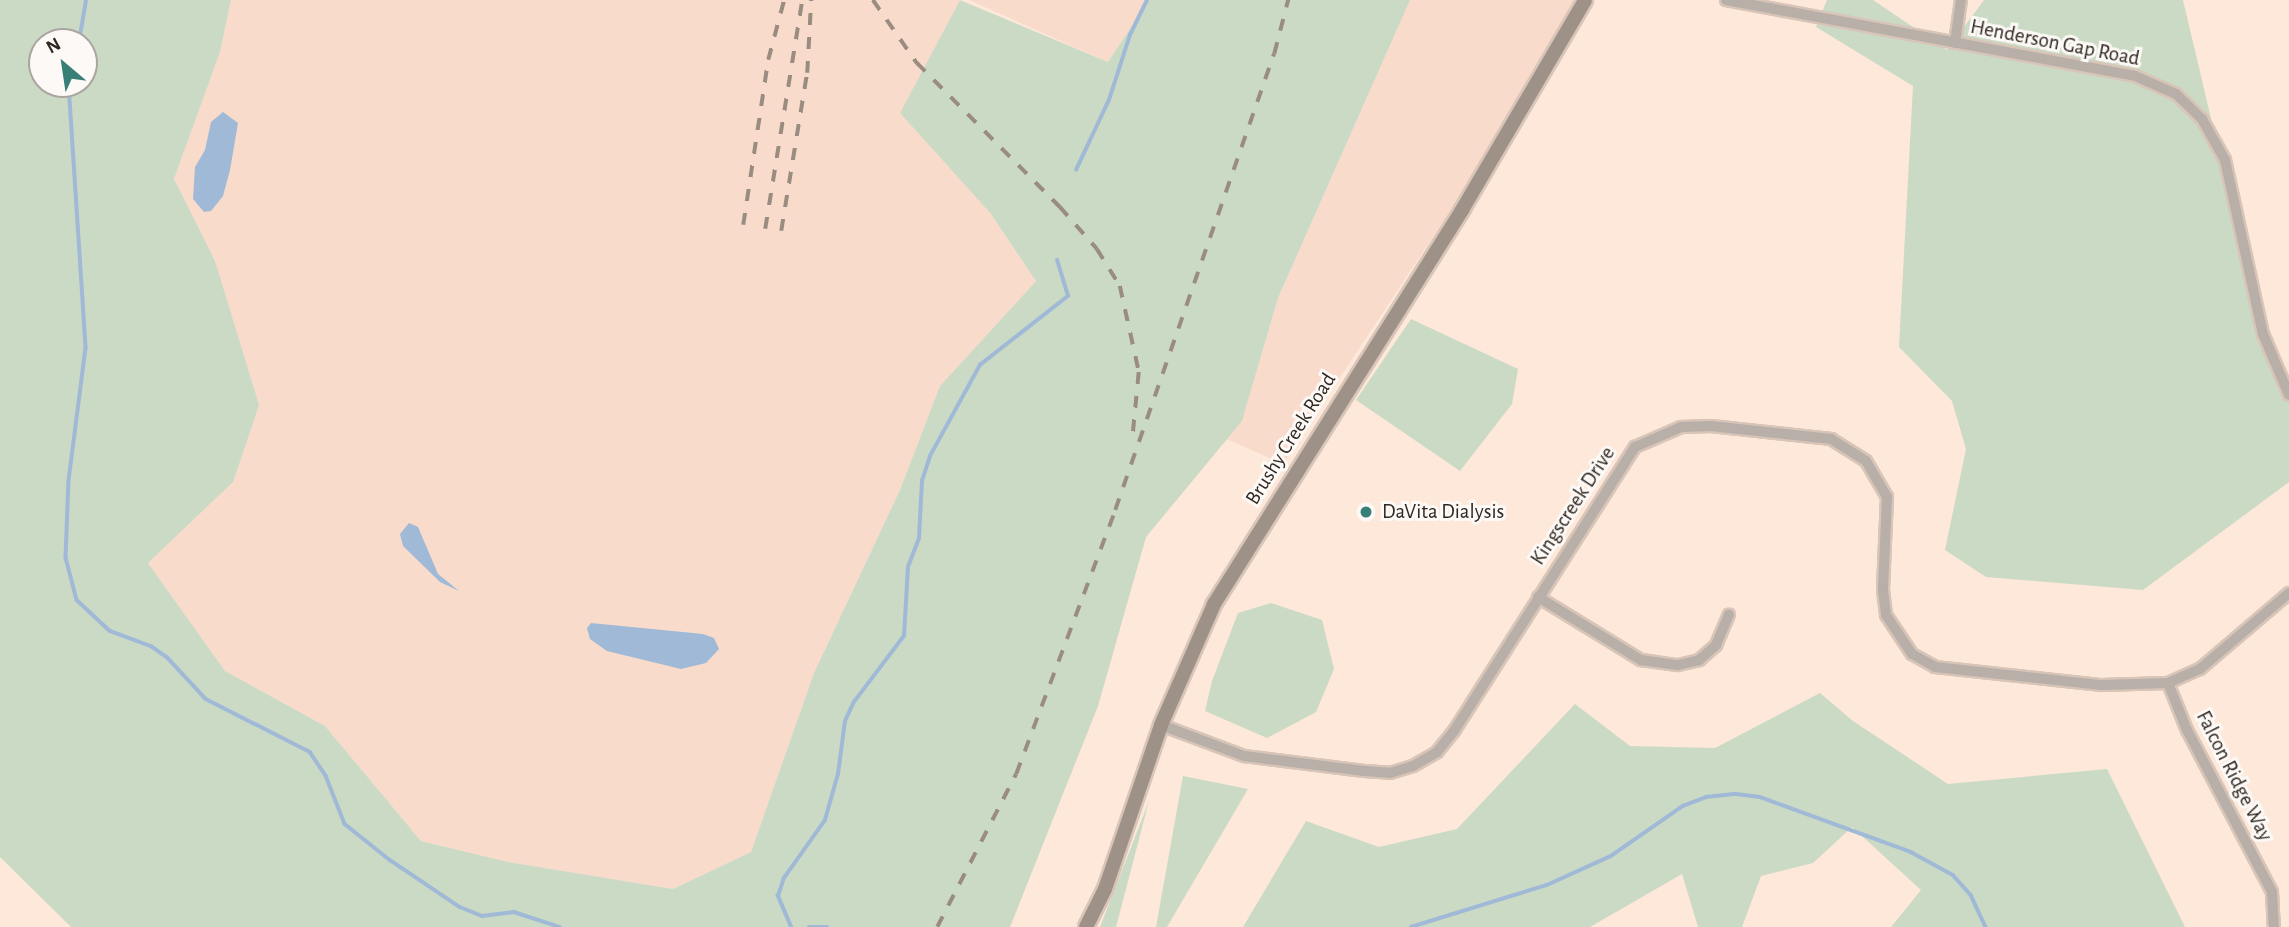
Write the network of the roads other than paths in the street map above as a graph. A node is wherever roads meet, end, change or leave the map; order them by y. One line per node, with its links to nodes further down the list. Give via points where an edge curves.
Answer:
1 (1585, 0): 10 (main road, Brushy Creek Road, via 1469,198 1226,583)
2 (1726, 0): 4 (street, Henderson Gap Road)
3 (1961, 0): 4 (street)
4 (1955, 44): 5 (street, Henderson Gap Road, via 2135,76 2164,87 2188,104 2220,148 2235,187 2263,334)
5 (2289, 395)
6 (2289, 593): 9 (street, Kingscreek Drive, via 2200,668)
7 (1538, 597): 8 (street, via 1641,660 1678,665 1699,660 1716,645); 9 (street, Kingscreek Drive, via 1618,469 1635,447 1655,435 1681,427 1711,426 1831,439 1867,461 1887,497 1886,615 1912,654 1935,667 1990,675 2102,685); 10 (street, Kingscreek Drive, via 1454,732 1437,752 1413,766 1390,773 1244,756)
8 (1729, 615)
9 (2168, 683): 12 (street, Falcon Ridge Way, via 2186,730 2272,892)
10 (1161, 725): 11 (main road, Brushy Creek Road, via 1105,889)
11 (1086, 927)
12 (2274, 927)

